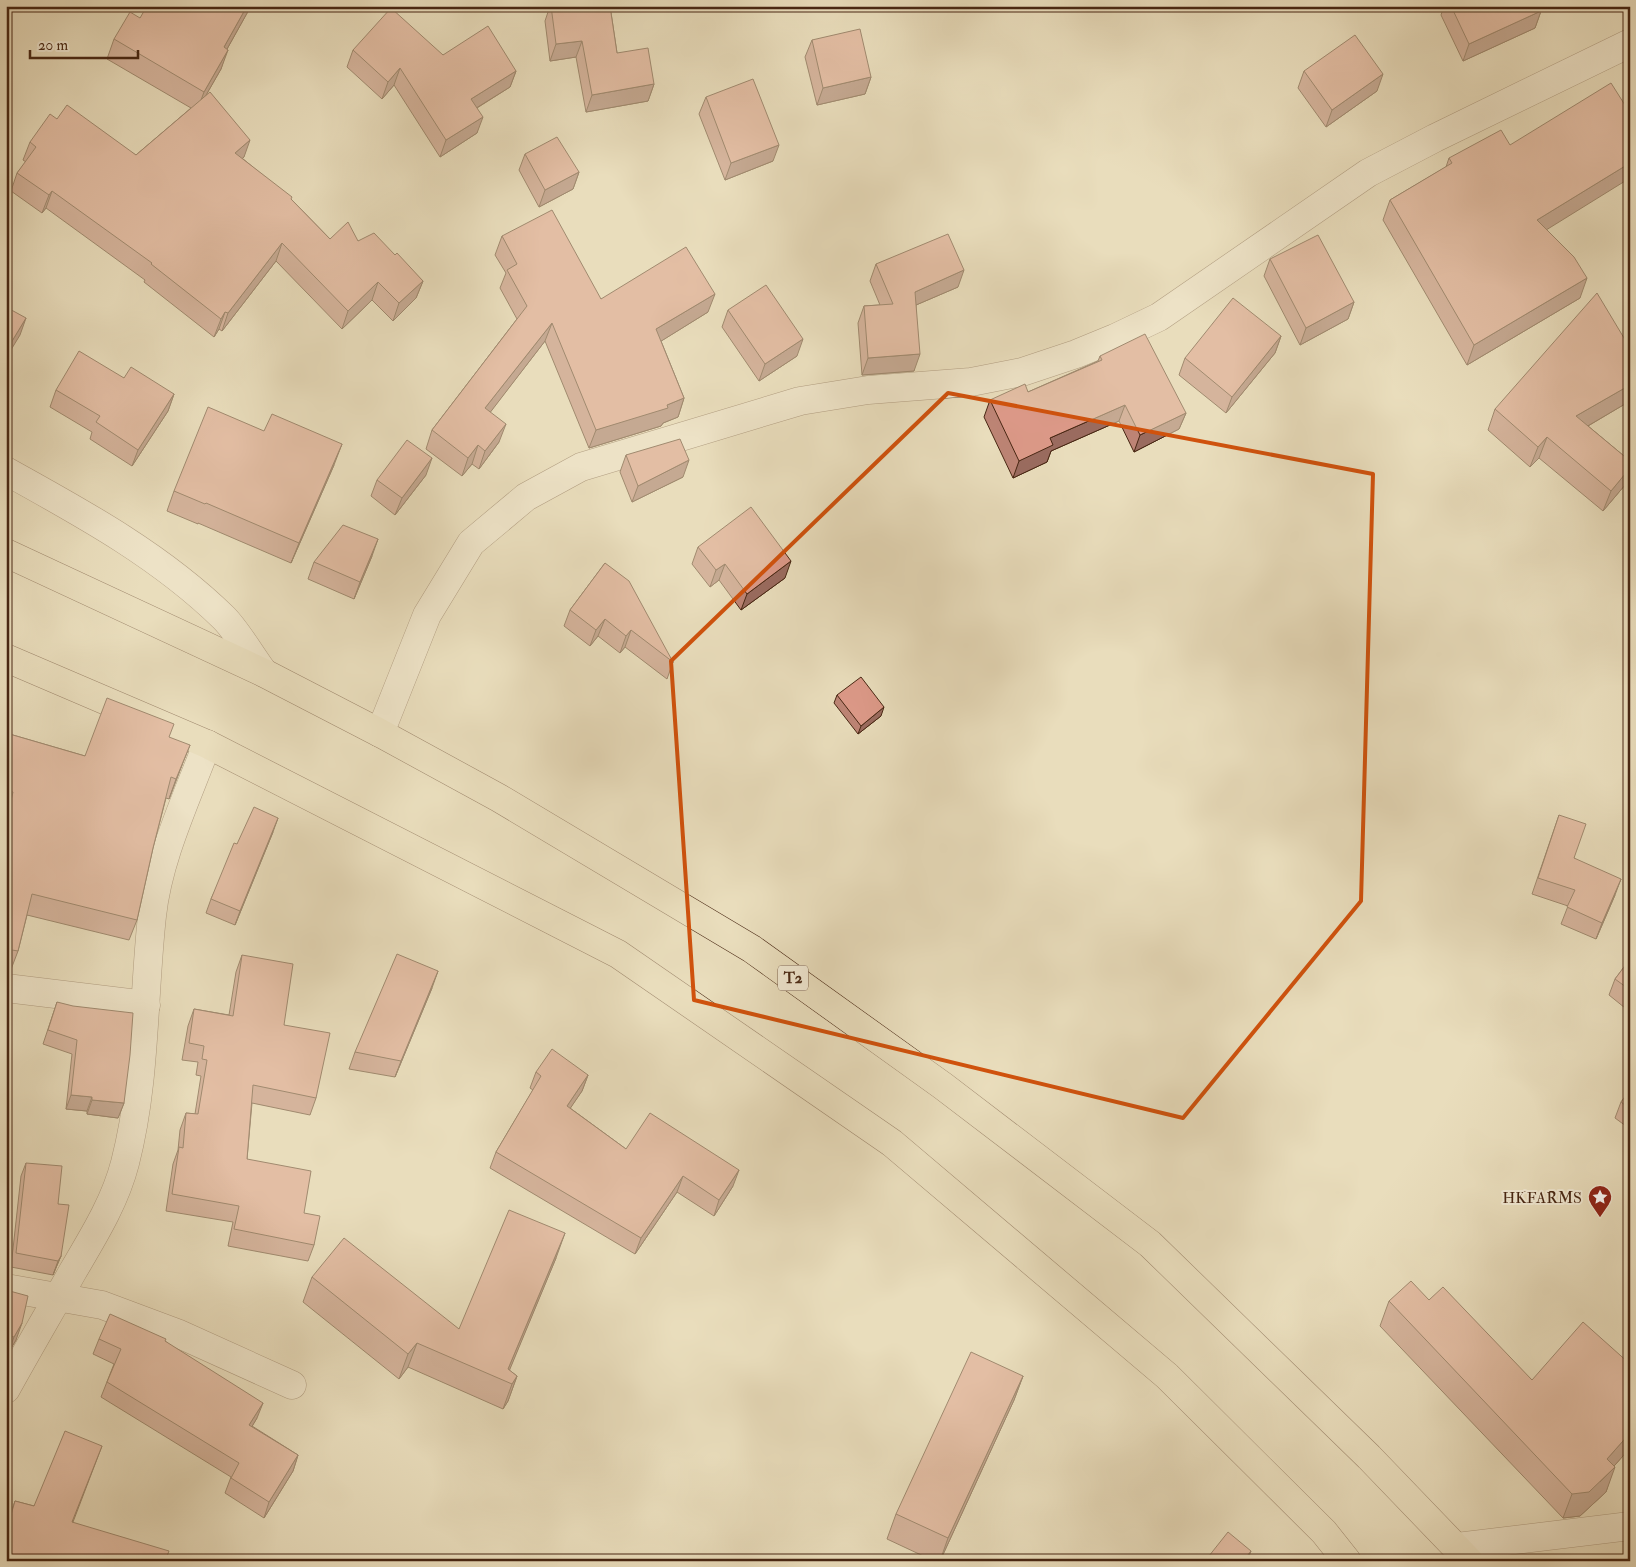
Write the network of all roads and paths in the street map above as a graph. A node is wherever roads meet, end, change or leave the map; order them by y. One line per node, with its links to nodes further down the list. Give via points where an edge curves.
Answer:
1 (1630, 43): 6 (street, via 1368,173 1159,317 1115,338 1022,372 971,382 868,390 800,401 581,467 526,497 471,543 427,616)
2 (6, 470): 5 (street, via 89,516 180,578 225,619)
3 (6, 553): 5 (highway, T2)
4 (6, 658): 7 (highway)
5 (264, 673): 6 (highway, T2)
6 (380, 733): 15 (highway, T2, via 499,798 752,949 943,1086 1150,1244 1369,1457)
7 (207, 744): 9 (street, via 158,878); 16 (highway, via 618,954 892,1143 1166,1376 1324,1532)
8 (6, 988): 9 (street)
9 (146, 1005): 11 (street, via 136,1112 125,1164 104,1218)
10 (6, 1288): 11 (street)
11 (58, 1298): 12 (street, via 102,1304 177,1333); 13 (street)
12 (292, 1386)
13 (6, 1389)
14 (1630, 1526): 15 (street)
15 (1463, 1554)
16 (1348, 1561)

